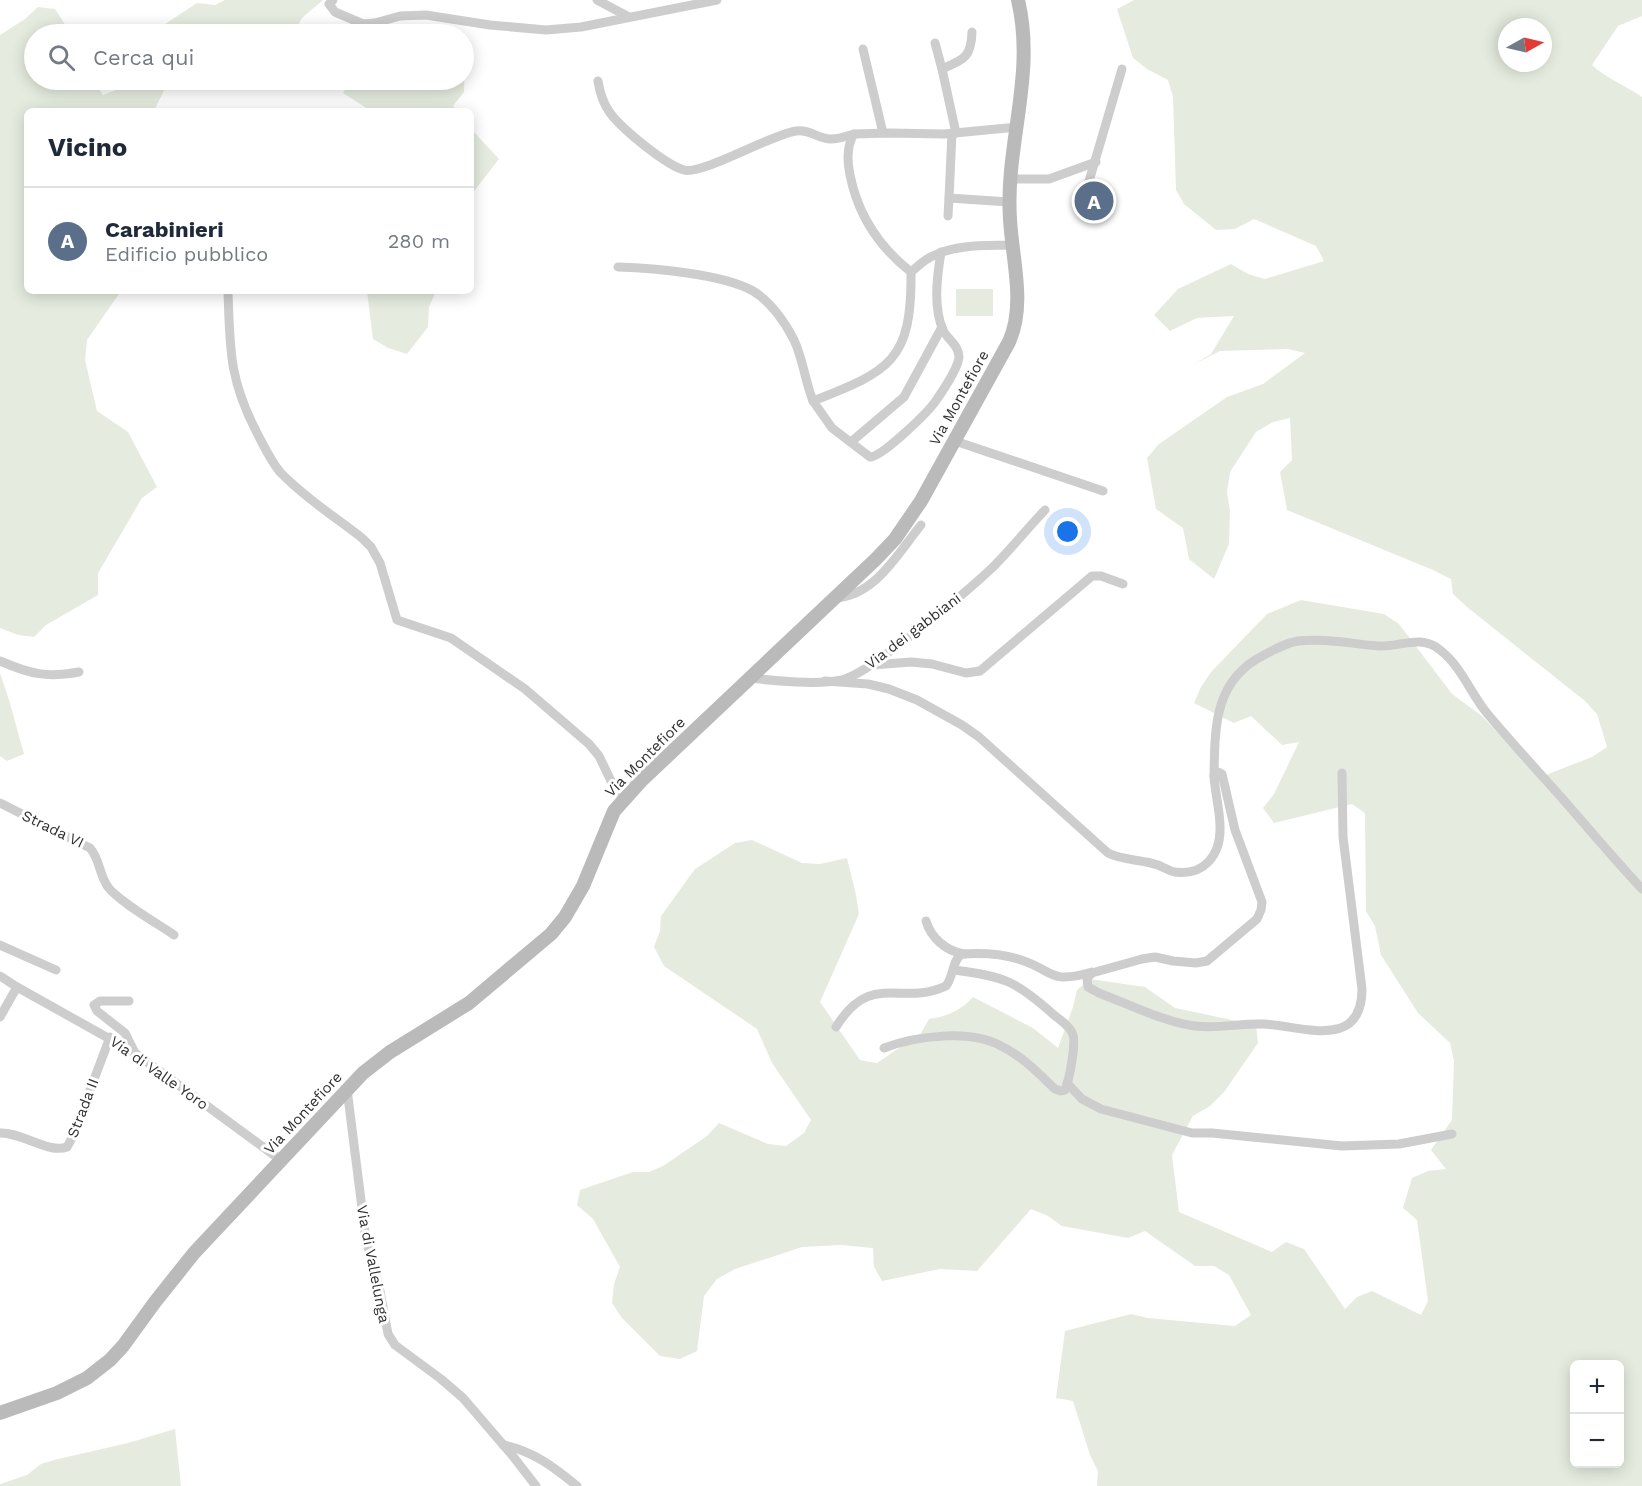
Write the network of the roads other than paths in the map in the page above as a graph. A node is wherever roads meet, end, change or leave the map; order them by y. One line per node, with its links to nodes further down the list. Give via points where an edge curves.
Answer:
1 (333, 0): 5 (street, via 329,4 333,11 363,24 426,15 546,30)
2 (597, 0): 5 (street)
3 (716, 0): 5 (street)
4 (1018, 0): 12 (main road, Via Montefiore, via 1024,51)
5 (629, 17)
6 (972, 32): 9 (street, via 968,55)
7 (935, 43): 9 (street)
8 (863, 49): 13 (street)
9 (942, 69): 14 (street)
10 (1122, 69): 16 (street)
11 (598, 81): 15 (street, via 602,101 616,120 640,142 684,170 706,167 794,132 811,132 831,139)
12 (1018, 127): 14 (street); 17 (main road, Via Montefiore)
13 (884, 133): 14 (street); 15 (street)
14 (954, 133): 18 (street)
15 (854, 134): 25 (street, via 848,159 858,206 882,244)
16 (1096, 162): 17 (street, via 1049,179); 20 (street)
17 (1010, 179): 19 (main road, Via Montefiore)
18 (948, 198): 19 (street); 21 (street)
19 (1009, 202): 22 (main road, Via Montefiore)
20 (1082, 205)
21 (948, 216)
22 (1012, 245): 23 (street); 29 (main road, Via Montefiore, via 1015,327)
23 (941, 252): 25 (street); 27 (street, via 937,298)
24 (618, 267): 28 (street, via 699,275 756,293 793,338)
25 (911, 272): 28 (street, via 909,320 894,357 856,384)
26 (228, 294): 43 (street, via 230,354 236,386 245,411 278,469 371,547 383,570 397,620 451,638 525,689 590,744)
27 (942, 327): 30 (street, via 904,397); 30 (street, via 959,356 935,402 876,456 868,456)
28 (813, 401): 30 (street, via 830,425)
29 (954, 441): 31 (street); 35 (main road, Via Montefiore, via 895,540)
30 (851, 442)
31 (1103, 491)
32 (1045, 510): 37 (street, Via dei gabbiani, via 945,610)
33 (921, 525): 35 (street, via 869,586 853,595)
34 (1123, 585): 37 (street, via 1092,576 976,672 911,662)
35 (835, 598): 39 (main road, Via Montefiore)
36 (0, 661): 38 (street, via 42,675)
37 (868, 666): 40 (street, Via dei gabbiani, via 845,679)
38 (79, 672)
39 (750, 678): 40 (street, Via dei gabbiani); 43 (main road, Via Montefiore)
40 (825, 681): 42 (street, via 868,684 917,700 980,737 1103,849 1123,859 1175,872 1207,865 1217,849 1220,830)
41 (1342, 773): 50 (street, via 1342,832 1362,989 1360,1006 1346,1026 1324,1032 1264,1024 1185,1024 1094,991 1087,986 1087,977)
42 (1214, 776): 45 (street, via 1222,703 1232,680 1251,662 1295,642 1323,640 1383,646 1427,643 1450,659 1487,712); 50 (street, via 1219,772 1224,777 1234,830 1261,900 1262,910 1257,919 1207,961 1155,957)
43 (623, 799): 62 (main road, Via Montefiore, via 609,820 576,899 551,934 469,1003 390,1052)
44 (0, 803): 47 (street, Strada VI, via 90,848 111,891)
45 (1642, 889)
46 (926, 921): 49 (street, via 941,944)
47 (174, 935)
48 (0, 945): 51 (street)
49 (964, 954): 50 (street, via 1018,959 1061,978); 52 (street, via 957,957)
50 (1101, 969)
51 (56, 970)
52 (954, 970): 57 (street, via 946,986 934,990 878,993 861,999); 61 (street, via 1015,984 1069,1028 1074,1040)
53 (0, 976): 54 (street, Via di Valle Yoro)
54 (17, 987): 56 (street); 58 (street, Via di Valle Yoro)
55 (129, 1001): 60 (street, via 100,1000 94,1005 125,1033)
56 (0, 1017)
57 (836, 1027)
58 (110, 1037): 60 (street, Via di Valle Yoro); 63 (street, Strada II, via 67,1147 53,1148)
59 (884, 1048): 61 (street, via 916,1038 985,1040 1020,1057 1059,1091 1065,1090)
60 (135, 1053): 65 (street, Via di Valle Yoro)
61 (1067, 1083): 64 (street, via 1082,1099 1101,1109 1192,1133 1342,1146 1399,1144)
62 (347, 1089): 65 (main road, Via Montefiore); 67 (street, Via di Vallelunga, via 366,1240 388,1334 395,1345 457,1393)
63 (0, 1133)
64 (1452, 1134)
65 (282, 1161): 66 (main road, Via Montefiore, via 194,1253 110,1360 87,1378 57,1393)
66 (0, 1413)
67 (503, 1445): 68 (street, Via di Vallelunga); 69 (street, via 530,1452)
68 (536, 1486)
69 (577, 1486)

